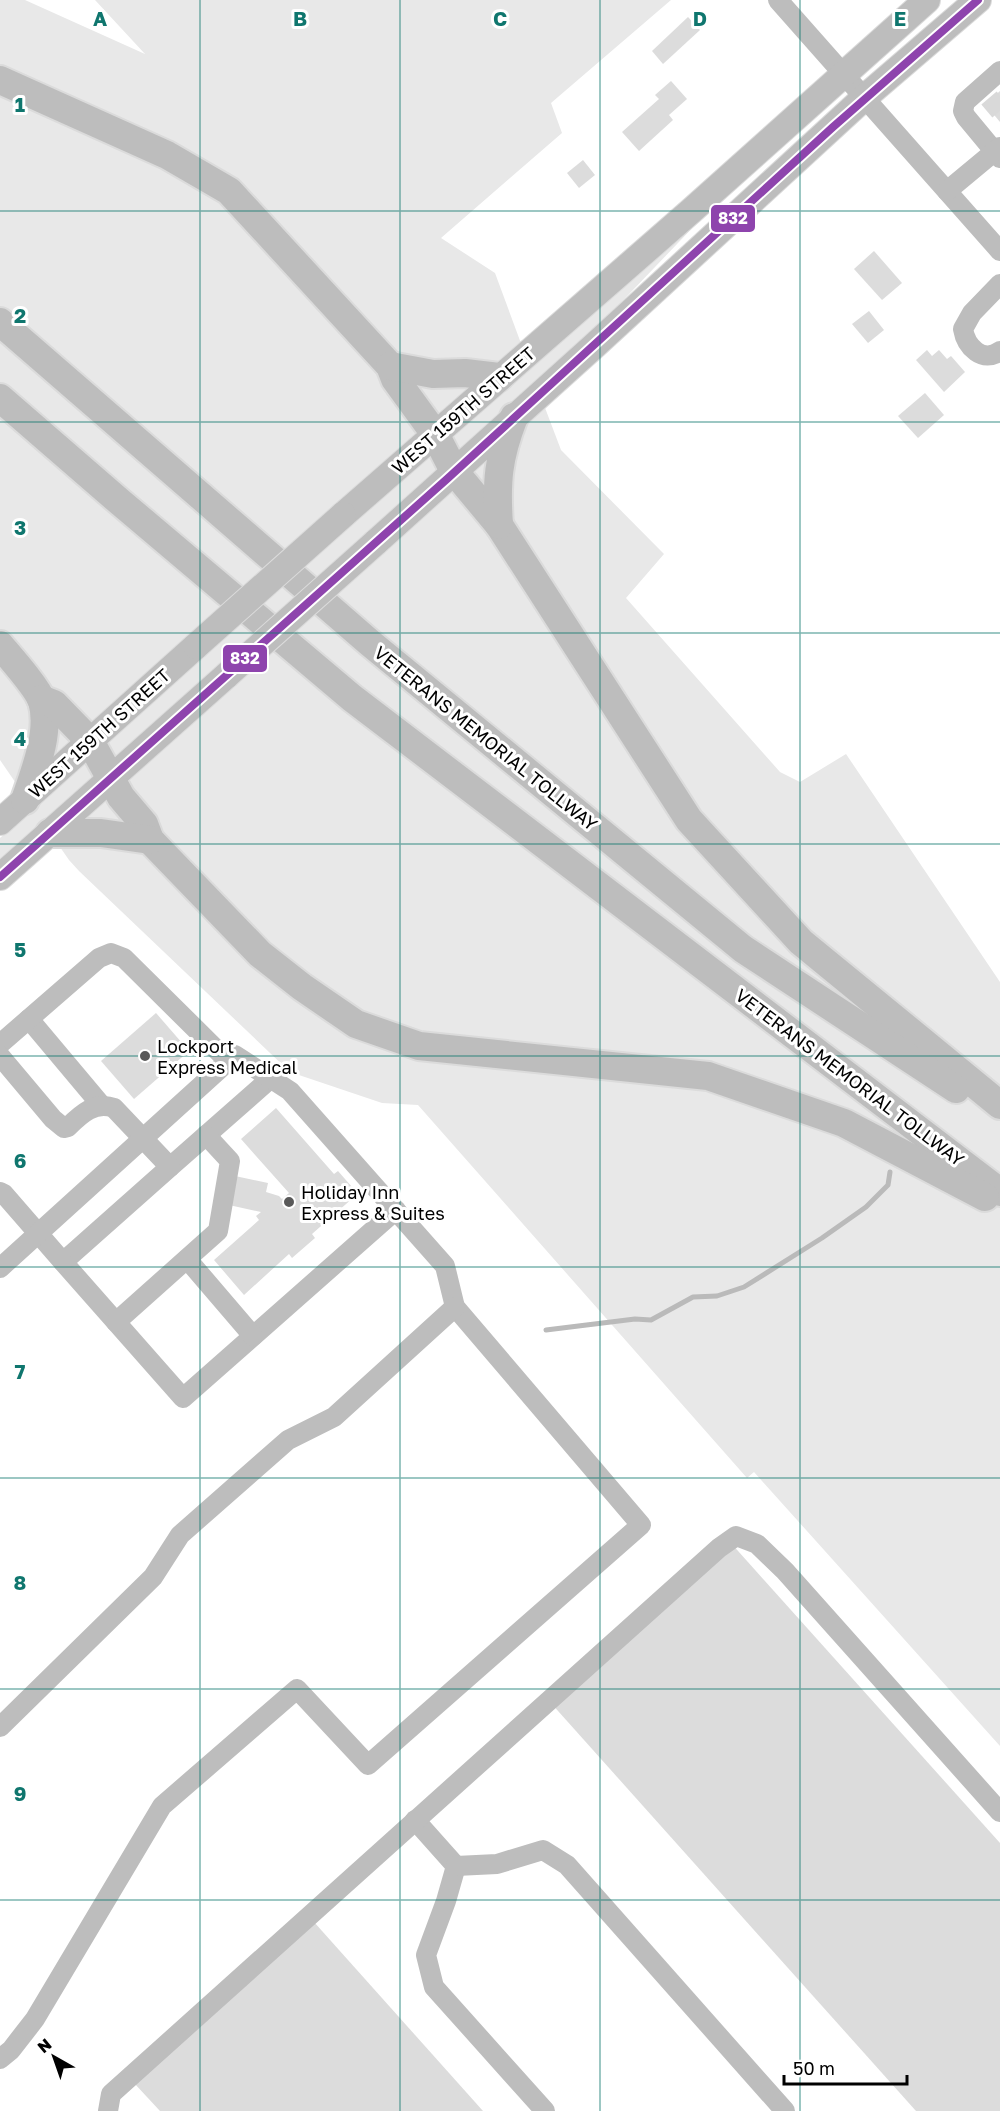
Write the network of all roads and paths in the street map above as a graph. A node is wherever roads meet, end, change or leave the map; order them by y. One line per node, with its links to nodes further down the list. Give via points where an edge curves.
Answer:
1 (778, 0): 4 (street)
2 (927, 0): 4 (main road, WEST 159TH STREET)
3 (978, 0): 7 (main road)
4 (845, 73): 7 (street); 15 (main road, WEST 159TH STREET)
5 (999, 73): 8 (street, via 984,93 965,102 963,111)
6 (0, 80): 14 (highway, via 167,155 229,190)
7 (865, 97): 9 (street); 17 (main road)
8 (998, 152): 9 (street)
9 (947, 191): 10 (street)
10 (1000, 251)
11 (1000, 284): 13 (street, via 972,313 963,329 981,356)
12 (0, 322): 37 (highway, VETERANS MEMORIAL TOLLWAY, via 370,643 743,949)
13 (1000, 351)
14 (390, 366): 15 (highway, via 433,374); 18 (highway, via 395,380)
15 (499, 377): 18 (main road, WEST 159TH STREET)
16 (0, 398): 41 (highway, VETERANS MEMORIAL TOLLWAY, via 352,698)
17 (514, 417): 19 (main road); 20 (highway, via 500,458 496,490)
18 (435, 434): 19 (highway); 23 (main road, WEST 159TH STREET, bridge)
19 (454, 471): 20 (highway); 24 (main road, bridge)
20 (499, 525): 35 (highway, via 689,820 801,942)
21 (0, 645): 22 (highway)
22 (41, 699): 23 (highway, via 54,704); 25 (highway, via 44,722 40,754)
23 (90, 741): 24 (highway); 25 (main road, WEST 159TH STREET)
24 (111, 778): 27 (main road); 28 (highway, via 144,824)
25 (25, 800): 26 (main road, WEST 159TH STREET)
26 (0, 822)
27 (50, 833): 28 (highway, via 101,833); 29 (main road)
28 (150, 840): 43 (highway, via 260,954 356,1024 419,1046 708,1076 844,1123)
29 (0, 877)
30 (29, 1019): 31 (street); 33 (street, via 99,958 111,953 124,958); 36 (street)
31 (0, 1044)
32 (0, 1056): 36 (street, via 64,1128 91,1108)
33 (228, 1061): 34 (street, via 235,1055); 39 (street)
34 (270, 1079): 38 (street); 44 (street, via 290,1091)
35 (1000, 1105)
36 (102, 1106): 39 (street, via 114,1108)
37 (1000, 1118)
38 (206, 1135): 40 (street); 46 (street, via 230,1161 218,1231)
39 (143, 1138): 40 (street); 45 (street)
40 (170, 1167): 47 (street)
41 (1000, 1192)
42 (2, 1196): 45 (street)
43 (1000, 1205)
44 (396, 1210): 49 (street, via 446,1266); 51 (street)
45 (38, 1233): 47 (street); 48 (street)
46 (187, 1259): 50 (street); 51 (street)
47 (63, 1262): 50 (street)
48 (0, 1268)
49 (455, 1307): 52 (street, via 334,1417 288,1440 180,1534 153,1577); 56 (street, via 641,1525 368,1765 297,1689 162,1806 35,2019)
50 (116, 1322): 51 (street, via 183,1398)
51 (254, 1336)
52 (0, 1727)
53 (1000, 1812): 54 (street, via 785,1572 757,1544 736,1536)
54 (415, 1820): 55 (street); 57 (street, via 111,2094)
55 (456, 1866): 58 (street, via 426,1955 434,1987); 59 (street, via 497,1864 543,1850 567,1865)
56 (0, 2059)
57 (108, 2111)
58 (545, 2111)
59 (784, 2111)

